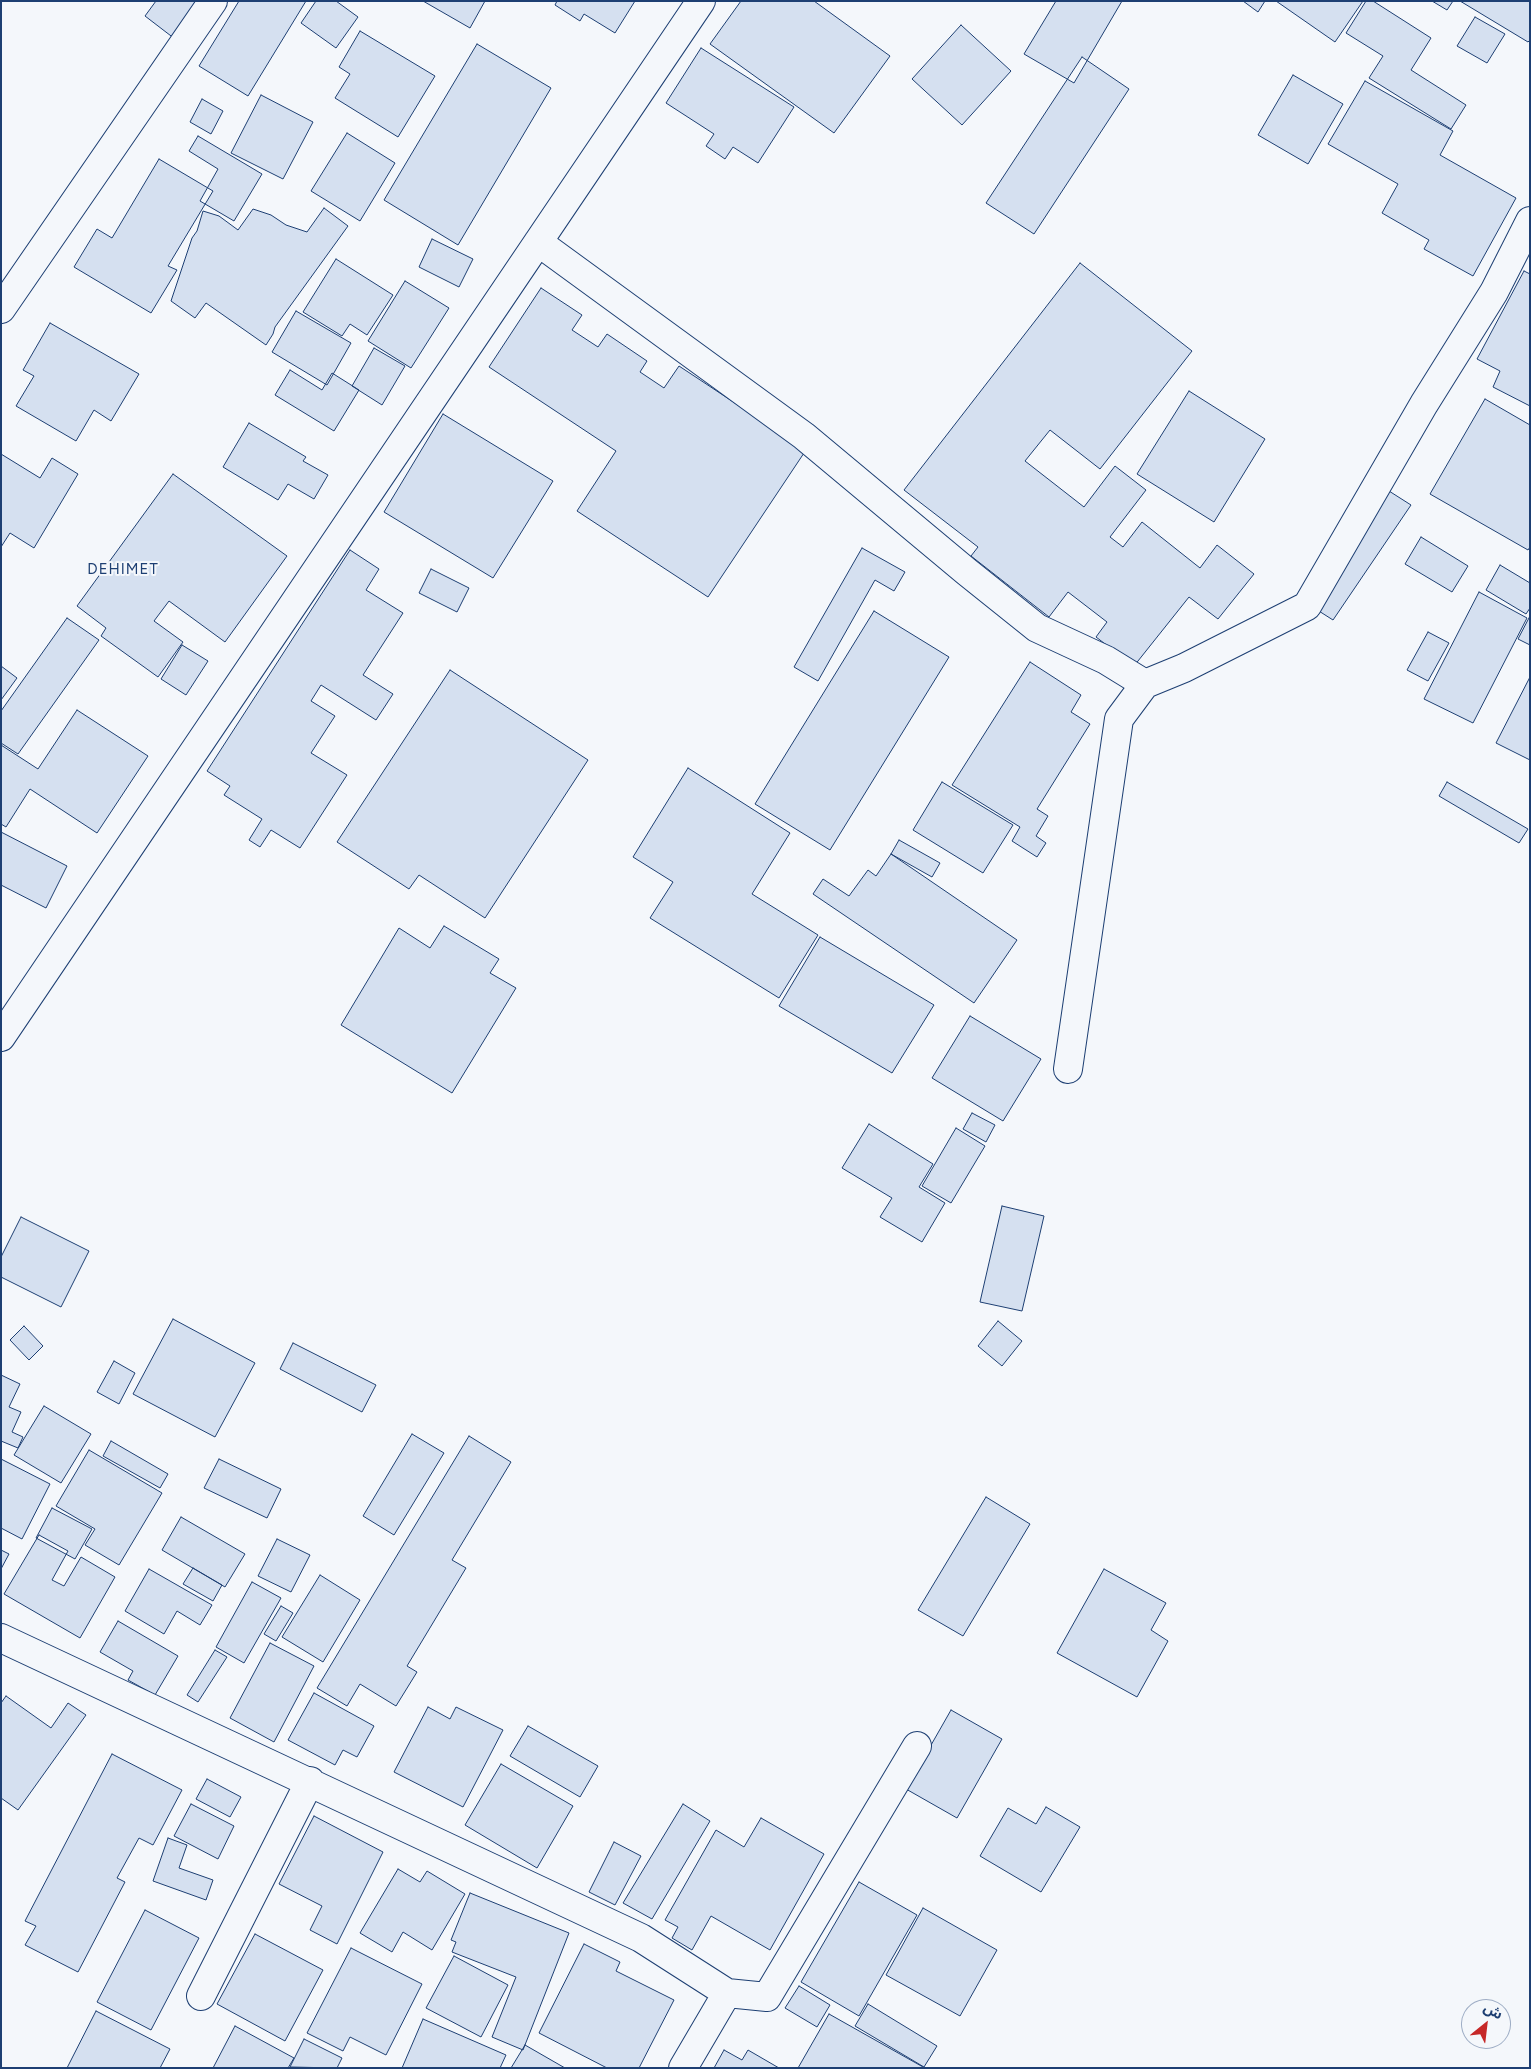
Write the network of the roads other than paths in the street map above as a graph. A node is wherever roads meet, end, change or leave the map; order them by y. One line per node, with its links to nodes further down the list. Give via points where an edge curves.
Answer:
1 (213, 1): 5 (street)
2 (701, 1): 4 (street)
3 (1530, 221): 6 (street, via 1494,292 1424,404 1307,606 1184,668)
4 (538, 242): 6 (street, via 804,436 1037,628 1106,660); 7 (street)
5 (1, 309)
6 (1145, 684): 8 (street, via 1119,719)
7 (1, 1038)
8 (1068, 1069)
9 (1, 1638): 11 (street)
10 (917, 1746): 12 (street, via 767,1997)
11 (310, 1781): 12 (street, via 641,1938); 13 (street)
12 (728, 1993): 14 (street)
13 (201, 1996)
14 (683, 2068)

